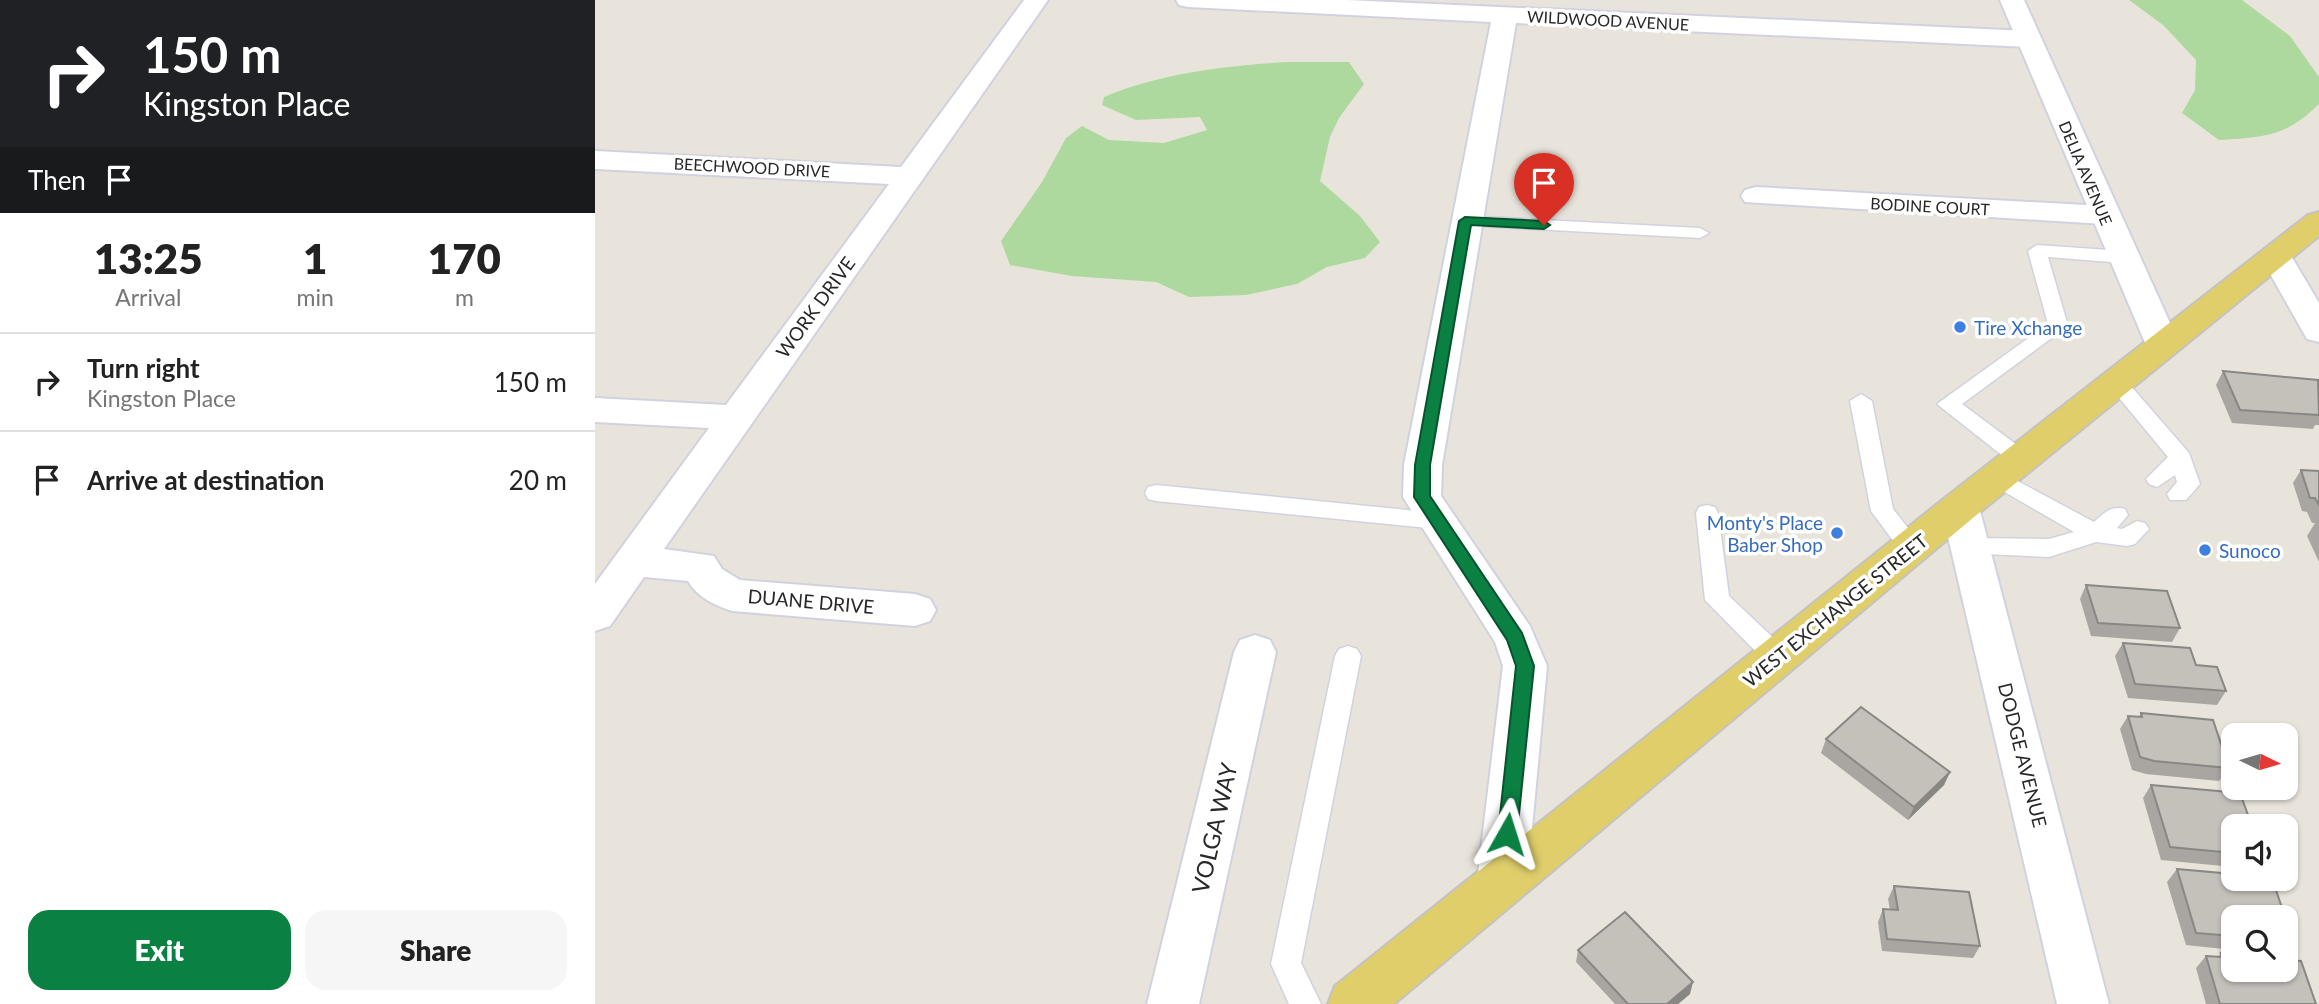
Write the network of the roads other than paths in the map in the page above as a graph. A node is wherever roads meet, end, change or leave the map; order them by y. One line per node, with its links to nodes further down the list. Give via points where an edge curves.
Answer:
1 (1036, 0): 9 (street, WORK DRIVE)
2 (1188, 0): 4 (street, WILDWOOD AVENUE)
3 (2012, 0): 7 (street, DELIA AVENUE)
4 (1316, 3): 6 (street, WILDWOOD AVENUE)
5 (1665, 11): 6 (street, WILDWOOD AVENUE); 7 (street, WILDWOOD AVENUE)
6 (1505, 15): 12 (street)
7 (2028, 39): 11 (street, DELIA AVENUE)
8 (595, 160): 9 (street, BEECHWOOD DRIVE)
9 (910, 176): 22 (street, WORK DRIVE)
10 (1756, 196): 11 (street, BODINE COURT)
11 (2104, 215): 16 (street, DELIA AVENUE)
12 (1465, 221): 14 (lane); 29 (street, via 1423,465 1422,497)
13 (2319, 221): 15 (main road, WEST EXCHANGE STREET)
14 (1700, 233)
15 (2276, 256): 17 (street); 18 (main road, WEST EXCHANGE STREET)
16 (2123, 257): 18 (street, DELIA AVENUE); 24 (lane, via 2037,251 2058,326 1948,404)
17 (2319, 332)
18 (2163, 345): 19 (main road, WEST EXCHANGE STREET)
19 (2116, 382): 23 (lane); 24 (main road, WEST EXCHANGE STREET)
20 (1861, 401): 33 (lane, via 1882,511)
21 (595, 410): 22 (street)
22 (735, 418): 34 (street, WORK DRIVE)
23 (2181, 458): 25 (lane); 27 (lane, via 2189,484)
24 (2009, 468): 31 (main road, WEST EXCHANGE STREET); 32 (lane)
25 (2157, 480)
26 (1156, 493): 29 (lane)
27 (2178, 494)
28 (1707, 513): 39 (lane, via 1717,600)
29 (1438, 521): 40 (street, via 1515,638 1525,666)
30 (2127, 522): 32 (lane, via 2127,538)
31 (1966, 527): 32 (lane, via 2049,548); 33 (main road, WEST EXCHANGE STREET); 44 (street, DODGE AVENUE)
32 (2096, 534)
33 (1911, 548): 39 (main road, WEST EXCHANGE STREET)
34 (634, 561): 35 (street, DUANE DRIVE, via 700,567 708,580 732,595); 36 (street, WORK DRIVE)
35 (915, 610)
36 (595, 615)
37 (1255, 652): 41 (street, VOLGA WAY)
38 (1349, 656): 42 (lane, via 1286,964)
39 (1777, 657): 40 (main road, WEST EXCHANGE STREET)
40 (1503, 882): 43 (main road, WEST EXCHANGE STREET)
41 (1173, 1004)
42 (1304, 1004)
43 (1354, 1004)
44 (2083, 1004)

